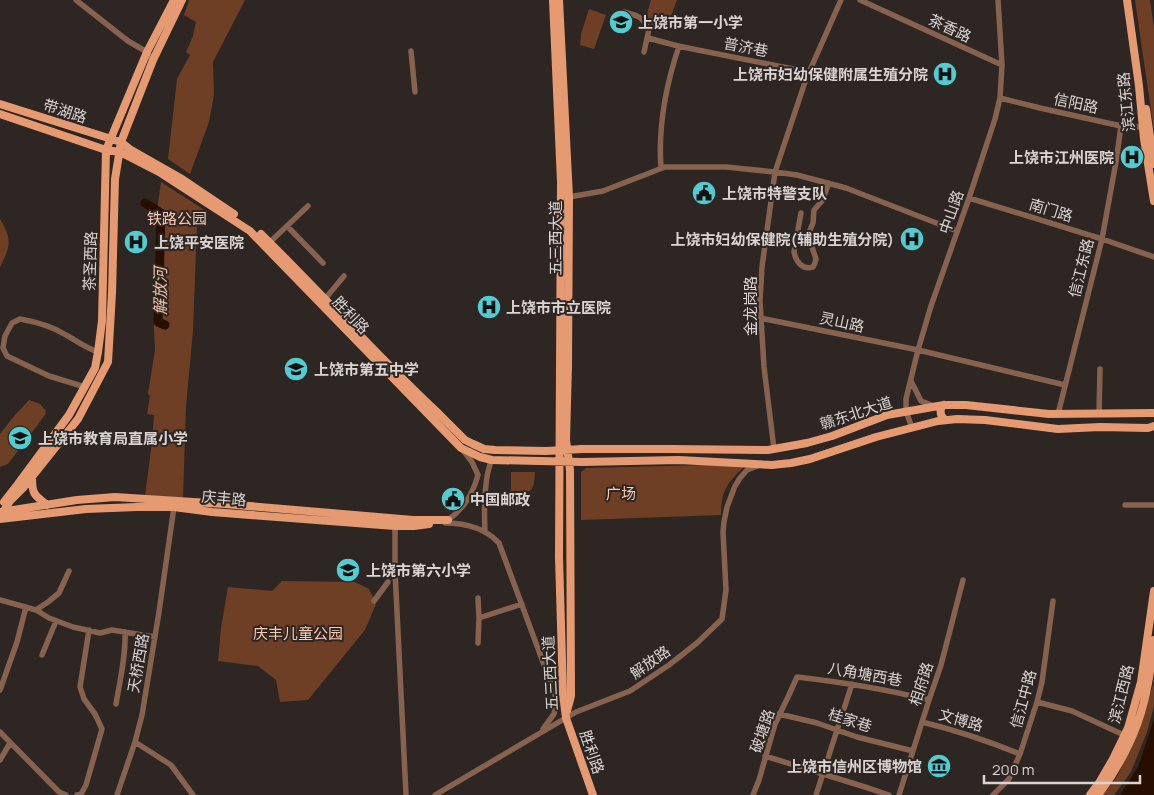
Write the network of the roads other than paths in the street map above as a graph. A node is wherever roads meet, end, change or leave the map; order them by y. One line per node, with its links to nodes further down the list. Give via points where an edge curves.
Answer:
1 (76, 0): 15 (street)
2 (174, 0): 15 (main road, 茶圣西路)
3 (182, 0): 17 (main road)
4 (553, 0): 65 (main road, 五三西大道, via 562,182 560,409)
5 (559, 0): 34 (main road, 五三西大道)
6 (841, 0): 19 (street, 金龙岗路)
7 (860, 0): 18 (street, 茶香路)
8 (998, 0): 18 (street, 中山路)
9 (1127, 0): 24 (main road, 滨江东路)
10 (1131, 0): 24 (main road, 滨江东路)
11 (624, 12): 12 (street, via 642,18 649,29)
12 (648, 38): 13 (street, 普济巷); 16 (street)
13 (679, 46): 19 (street, 普济巷); 31 (street, via 662,121)
14 (411, 51): 20 (street)
15 (146, 52): 17 (street); 26 (main road, 茶圣西路)
16 (644, 52)
17 (153, 60): 27 (main road)
18 (1002, 65): 21 (street, 中山路)
19 (808, 72): 32 (street, 金龙岗路)
20 (415, 92)
21 (1000, 98): 25 (street, 信阳路); 35 (street, 中山路)
22 (0, 104): 26 (main road, 带湖路)
23 (0, 114): 28 (main road, 带湖路)
24 (1145, 125): 25 (street, 信阳路); 30 (main road, 滨江东路); 36 (main road, 滨江东路)
25 (1121, 126): 41 (street, 信江东路)
26 (109, 139): 27 (main road, 带湖路); 28 (main road, 茶圣西路)
27 (121, 142): 29 (main road, 茶圣西路); 42 (main road, 胜利路, via 209,196 250,224)
28 (106, 150): 29 (main road, 带湖路); 49 (main road, 茶圣西路, via 102,321)
29 (120, 152): 63 (main road, 胜利路, via 160,172 250,231); 70 (main road, 茶圣西路, via 115,179 108,362 78,419)
30 (1154, 164)
31 (661, 168): 32 (street, via 726,167); 34 (street, via 603,191)
32 (775, 172): 33 (street); 47 (street, 金龙岗路, via 762,267)
33 (829, 183): 38 (street, via 822,201 814,210 808,235 816,259 813,267 809,268 800,265 794,252); 40 (street)
34 (569, 197): 65 (main road, 五三西大道, via 568,366)
35 (970, 198): 40 (street, 中山路); 41 (street, 南门路)
36 (1154, 201)
37 (308, 206): 39 (street)
38 (800, 213)
39 (287, 226): 42 (street); 44 (street)
40 (957, 231): 48 (street, 中山路)
41 (1102, 239): 43 (street, 南门路); 52 (street, 信江东路)
42 (269, 243): 46 (main road, 胜利路)
43 (1154, 257)
44 (323, 263)
45 (344, 276): 46 (street)
46 (325, 299): 65 (main road, 胜利路, via 390,367 473,444 495,450)
47 (760, 318): 48 (street, 灵山路); 64 (street, 金龙岗路)
48 (918, 350): 51 (street, 中山路); 52 (street, 灵山路)
49 (98, 352): 53 (main road, 茶圣西路, via 95,368); 53 (street, via 44,324 20,319 12,323 5,336 3,348 7,356 49,376)
50 (1100, 369): 59 (street)
51 (910, 381): 55 (street, via 921,401); 56 (street, 中山路)
52 (1065, 385): 58 (street, 信江东路)
53 (84, 386): 75 (main road, 茶圣西路, via 69,415 6,498)
54 (944, 405): 55 (main road, 赣东北大道); 58 (main road, 赣东北大道); 60 (main road, via 940,412)
55 (934, 406): 56 (main road, 赣东北大道)
56 (906, 411): 62 (street, 中山路); 64 (main road, 赣东北大道, via 832,436)
57 (1154, 413): 59 (main road, 赣东北大道)
58 (1058, 414): 59 (main road, 赣东北大道)
59 (1099, 414)
60 (945, 420): 61 (main road, 胜利路, via 985,420 1058,429); 62 (main road, 胜利路)
61 (1154, 426)
62 (912, 428): 69 (main road, 胜利路, via 810,459)
63 (461, 448): 66 (main road, 胜利路); 76 (street, via 478,474 468,501)
64 (774, 449): 65 (main road, 赣东北大道)
65 (563, 451): 67 (main road, 五三西大道); 68 (main road, 五三西大道)
66 (492, 460): 67 (main road, 胜利路); 78 (street, via 488,467)
67 (559, 462): 68 (main road, 胜利路); 105 (main road, 五三西大道, via 559,557)
68 (569, 462): 69 (main road, 胜利路, via 679,460); 105 (main road, 五三西大道, via 571,696)
69 (761, 464): 105 (street, 解放路, via 747,470 740,478 727,507 724,522 726,590 722,618 697,643 630,691)
70 (32, 477): 72 (main road, via 33,491); 75 (main road, 茶圣西路)
71 (1125, 504): 73 (street)
72 (47, 505): 75 (main road); 76 (main road, via 115,497)
73 (1154, 506)
74 (174, 507): 75 (main road, 庆丰路); 77 (main road, 庆丰路); 94 (street, 天桥西路)
75 (1, 514)
76 (446, 522): 77 (main road, 庆丰路); 78 (street)
77 (395, 526): 122 (street)
78 (485, 531): 87 (street, via 499,543)
79 (69, 571): 89 (street, via 59,593)
80 (963, 580): 101 (street, 相府路)
81 (388, 582): 85 (street)
82 (1154, 591): 110 (main road, 滨江西路, via 1141,682)
83 (478, 598): 90 (street)
84 (0, 600): 88 (street)
85 (374, 601)
86 (1053, 601): 102 (street, 信江中路)
87 (522, 604): 90 (street); 109 (street, via 557,700 554,714)
88 (26, 607): 89 (street); 100 (street)
89 (36, 610): 91 (street)
90 (479, 618): 96 (street)
91 (56, 621): 92 (street); 97 (street)
92 (89, 630): 93 (street); 119 (street, via 80,687 102,729 86,785)
93 (124, 632): 94 (street); 103 (street, via 123,665)
94 (155, 637): 111 (street, 天桥西路)
95 (1154, 640): 110 (main road, 滨江西路, via 1138,723)
96 (478, 643)
97 (42, 655)
98 (797, 676): 99 (street, 八角塘西巷); 104 (street, 破塘路)
99 (852, 684): 101 (street, 八角塘西巷); 107 (street)
100 (0, 690)
101 (929, 700): 106 (street, 相府路)
102 (1037, 702): 110 (street, via 1072,711); 114 (street, 信江中路)
103 (116, 704)
104 (779, 714): 107 (street, 桂家巷); 115 (street, 破塘路)
105 (566, 718): 109 (street, 解放路); 124 (main road, 胜利路)
106 (922, 722): 113 (street, 相府路); 114 (street, 文博路)
107 (837, 730): 113 (street, 桂家巷); 117 (street)
108 (0, 732): 112 (street)
109 (540, 734): 123 (street, 解放路)
110 (1128, 737): 130 (main road, 滨江西路); 131 (main road, 滨江西路, via 1120,762)
111 (135, 742): 120 (street, 天桥西路); 121 (street, via 170,765)
112 (10, 743): 116 (street); 118 (street, via 59,792)
113 (913, 751): 128 (street, 相府路)
114 (1020, 754): 129 (street, 信江中路, via 1009,779)
115 (765, 756): 117 (street); 125 (street, 破塘路)
116 (0, 760)
117 (823, 774): 126 (street); 127 (street)
118 (66, 795)
119 (77, 795)
120 (117, 795)
121 (193, 795)
122 (406, 795)
123 (435, 795)
124 (592, 795)
125 (753, 795)
126 (816, 795)
127 (889, 795)
128 (899, 795)
129 (993, 795)
130 (1090, 795)
131 (1098, 795)

